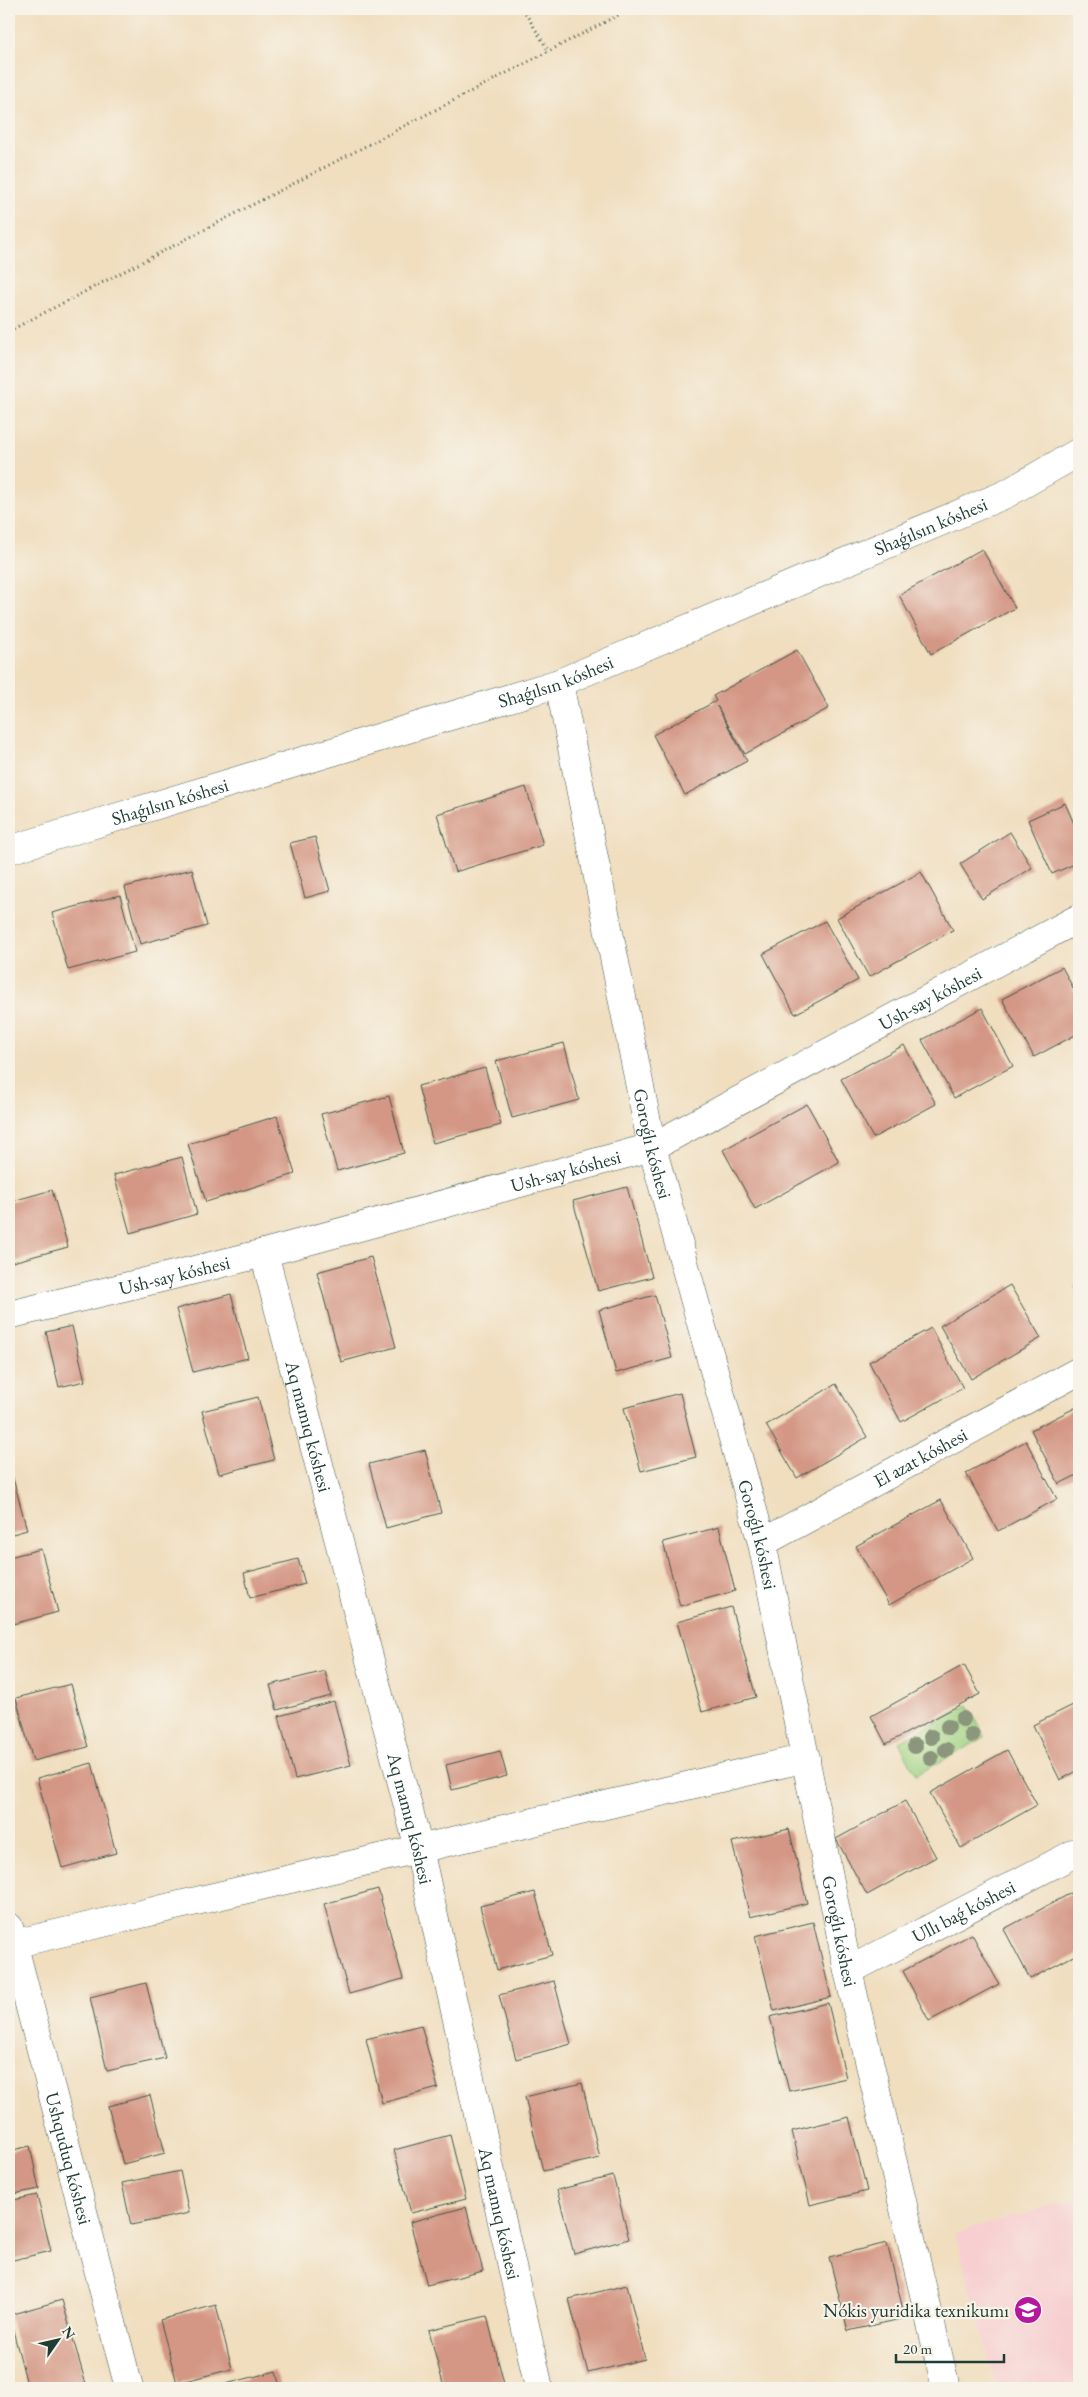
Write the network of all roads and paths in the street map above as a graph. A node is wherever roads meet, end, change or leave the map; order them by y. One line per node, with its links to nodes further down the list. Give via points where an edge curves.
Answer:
1 (523, 9): 3 (path)
2 (630, 9): 3 (path)
3 (548, 50): 4 (path)
4 (9, 331)
5 (1079, 452): 6 (street, Shaǵılsın kóshesi, via 1006,494)
6 (559, 683): 7 (street, Shaǵılsın kóshesi); 9 (street, Goroǵlı kóshesi)
7 (9, 850)
8 (1079, 918): 9 (street, Ush-say kóshesi)
9 (652, 1147): 10 (street, Ush-say kóshesi); 13 (street, Goroǵlı kóshesi)
10 (264, 1253): 11 (street, Ush-say kóshesi); 15 (street, Aq mamıq kóshesi)
11 (9, 1315)
12 (1079, 1371): 13 (street, El azat kóshesi)
13 (762, 1543): 14 (street, Goroǵlı kóshesi)
14 (806, 1758): 15 (street); 18 (street, Goroǵlı kóshesi)
15 (419, 1849): 17 (street); 20 (street, Aq mamıq kóshesi)
16 (1079, 1851): 18 (street, Ullı baǵ kóshesi)
17 (10, 1939): 19 (street, Ushquduq kóshesi)
18 (848, 1971): 21 (street, Goroǵlı kóshesi)
19 (129, 2388)
20 (539, 2388)
21 (946, 2388)

